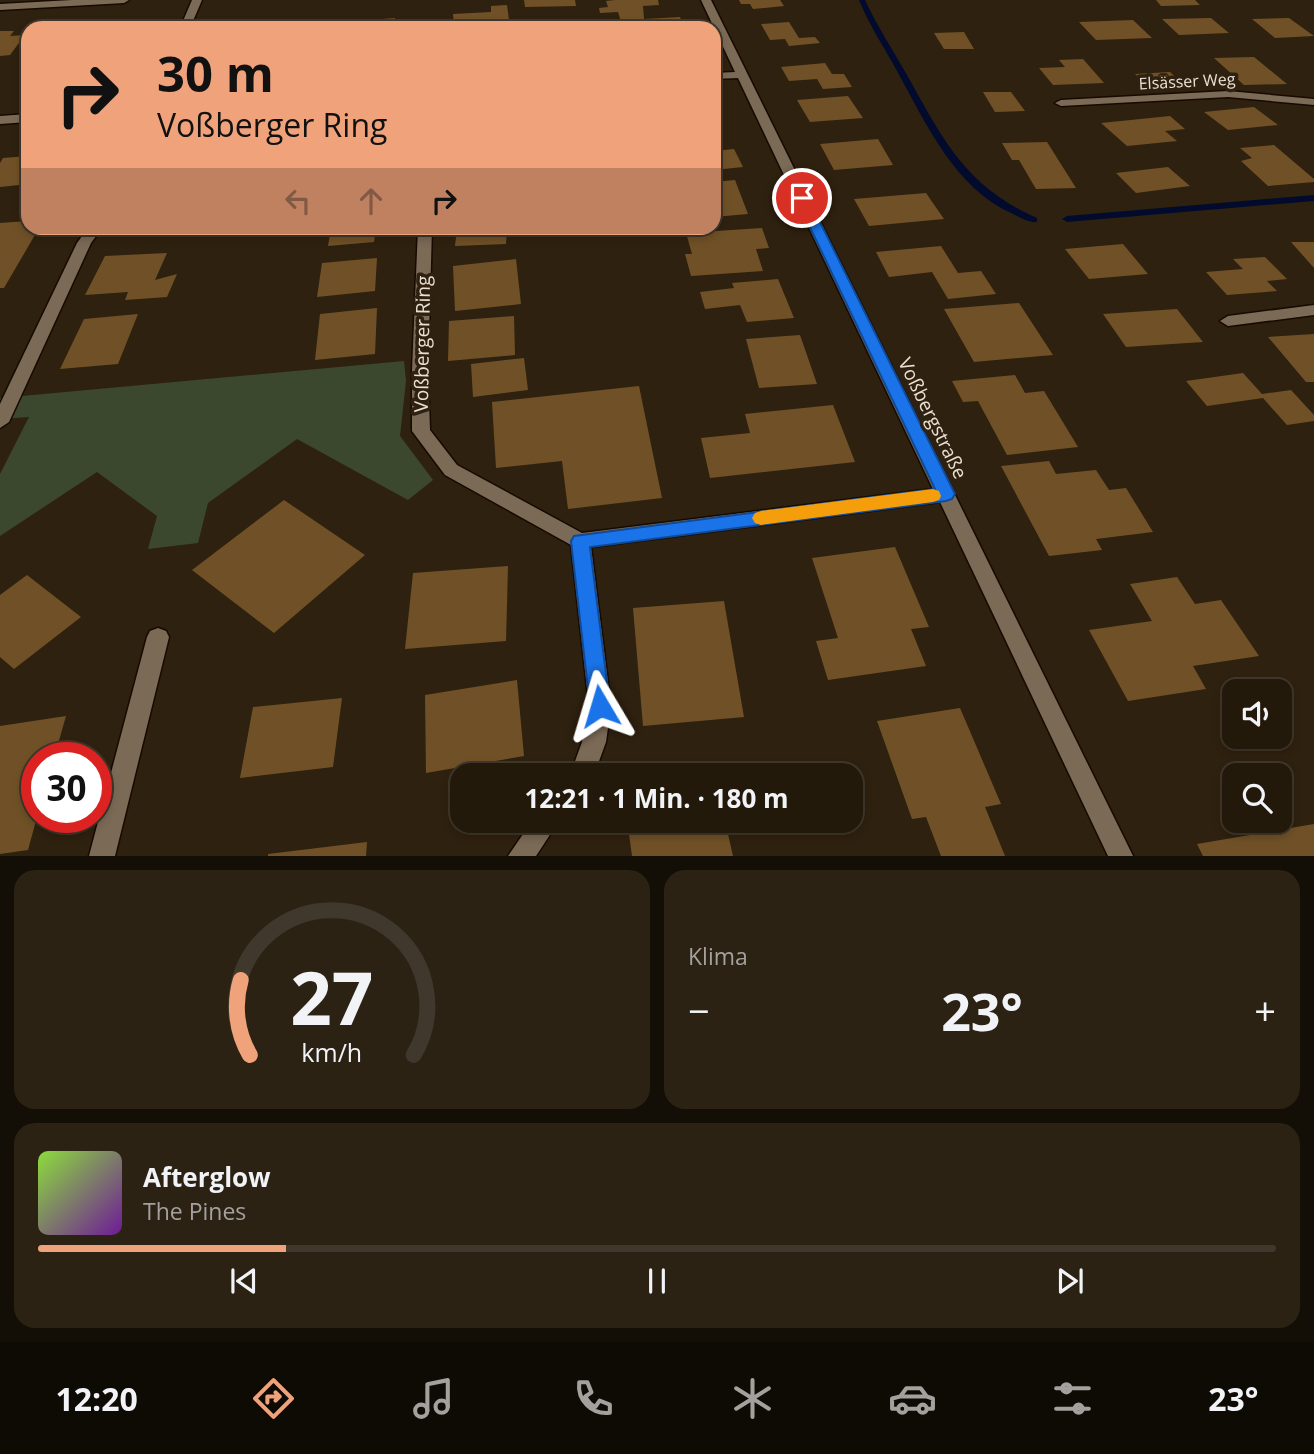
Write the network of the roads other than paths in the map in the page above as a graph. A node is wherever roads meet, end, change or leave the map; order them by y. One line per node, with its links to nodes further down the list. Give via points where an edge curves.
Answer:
1 (124, 0): 4 (street)
2 (197, 0): 5 (street)
3 (706, 0): 6 (street, Voßbergstraße)
4 (0, 7)
5 (188, 21)
6 (716, 21)
7 (721, 32): 8 (street, Voßbergstraße)
8 (741, 75): 9 (street); 19 (street, Voßbergstraße)
9 (721, 76)
10 (1314, 102): 11 (street, Elsässer Weg, via 1228,94)
11 (1060, 103)
12 (21, 118): 13 (street)
13 (0, 120)
14 (90, 235): 18 (street)
15 (425, 235): 20 (street, Voßberger Ring, via 421,431 451,470)
16 (1314, 310): 17 (street)
17 (1228, 321)
18 (0, 422)
19 (946, 494): 20 (street); 26 (street, Voßbergstraße)
20 (580, 541): 22 (street, via 600,706)
21 (158, 637): 24 (street)
22 (586, 763)
23 (538, 833): 25 (street)
24 (102, 856)
25 (520, 856)
26 (1121, 856)

